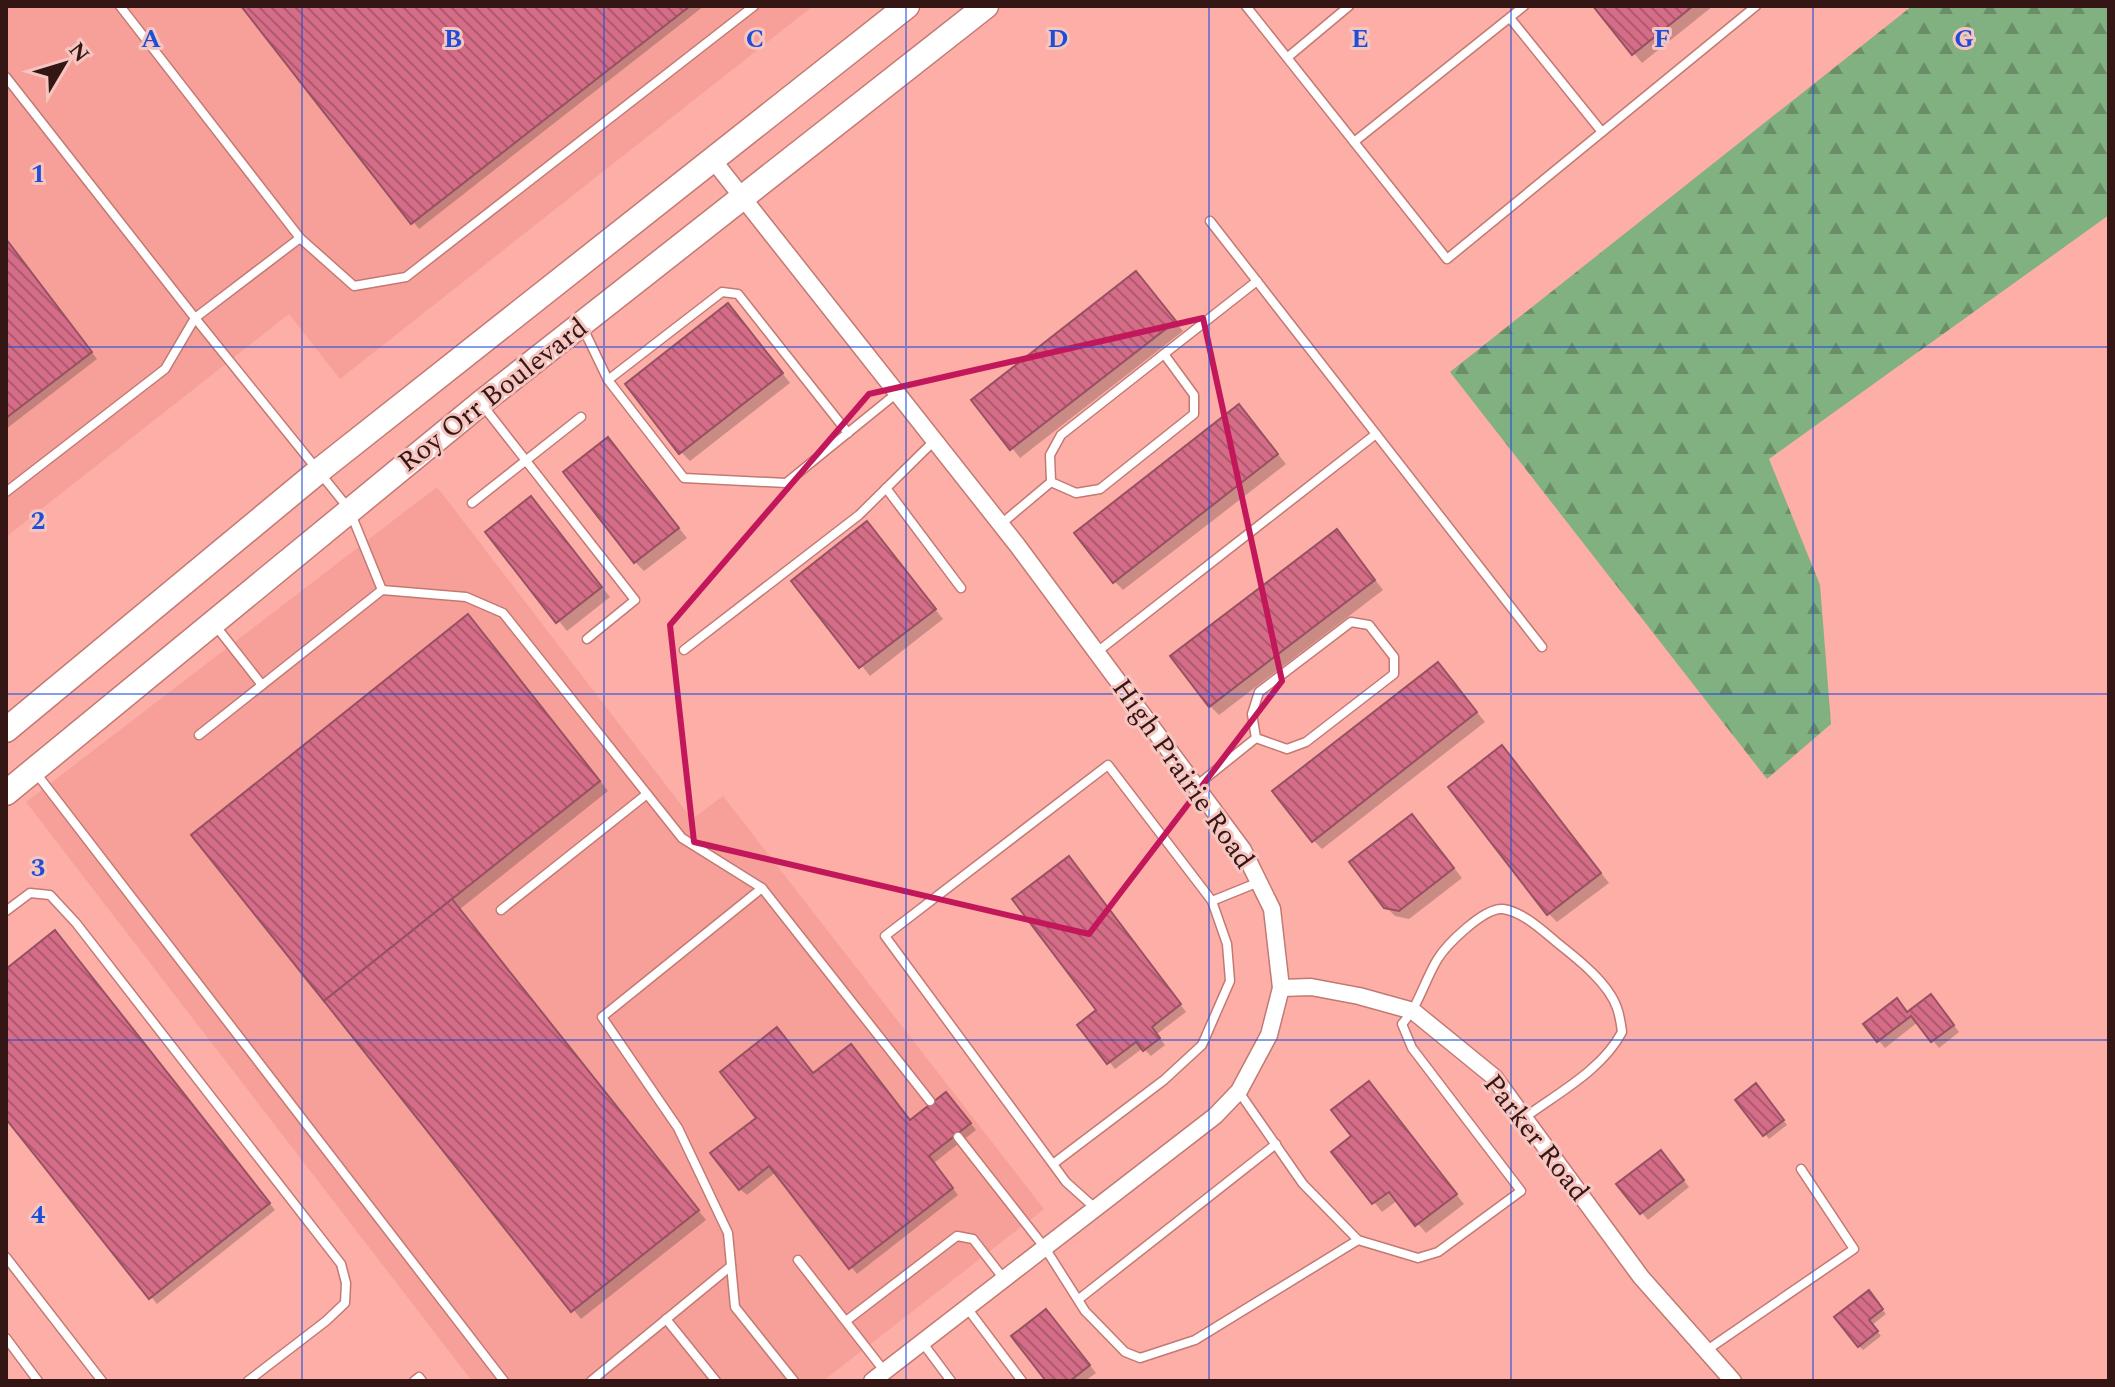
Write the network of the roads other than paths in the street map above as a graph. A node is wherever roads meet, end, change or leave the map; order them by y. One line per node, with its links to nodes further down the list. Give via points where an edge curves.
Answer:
1 (120, 6): 17 (lane)
2 (754, 6): 17 (lane, via 406,277 354,286)
3 (907, 6): 14 (main road, Roy Orr Boulevard)
4 (986, 6): 15 (main road, Roy Orr Boulevard)
5 (1246, 6): 10 (lane)
6 (1349, 6): 10 (lane)
7 (1524, 6): 9 (lane)
8 (1756, 6): 12 (lane)
9 (1510, 18): 12 (lane); 13 (lane)
10 (1288, 57): 13 (lane)
11 (6, 77): 19 (lane)
12 (1602, 132): 13 (lane, via 1447,259)
13 (1354, 142)
14 (713, 160): 15 (street, High Prairie Road); 30 (main road, Roy Orr Boulevard)
15 (743, 199): 20 (main road, Roy Orr Boulevard); 23 (street, High Prairie Road)
16 (1210, 221): 18 (lane)
17 (300, 238): 19 (lane)
18 (1257, 281): 21 (lane); 27 (lane)
19 (195, 318): 30 (lane); 33 (lane, via 165,369)
20 (581, 326): 22 (lane); 24 (main road, Roy Orr Boulevard)
21 (1164, 354): 31 (lane, via 1061,435 1050,455); 31 (lane, via 1194,395 1194,414 1100,489 1076,493)
22 (608, 380): 26 (lane, via 684,478 786,483); 26 (lane, via 722,292 738,294)
23 (897, 393): 26 (lane); 28 (street, High Prairie Road)
24 (481, 403): 29 (lane); 35 (main road, Roy Orr Boulevard)
25 (581, 417): 29 (lane)
26 (848, 433)
27 (1376, 434): 41 (lane); 43 (lane)
28 (935, 441): 32 (lane); 36 (street, High Prairie Road)
29 (526, 461): 34 (lane); 40 (lane, via 635,600)
30 (320, 470): 35 (lane); 45 (main road, Roy Orr Boulevard)
31 (1051, 482): 36 (lane)
32 (886, 488): 37 (lane); 42 (lane, via 859,515)
33 (6, 492)
34 (472, 503)
35 (349, 509): 38 (lane); 39 (main road, Roy Orr Boulevard)
36 (1001, 524): 43 (street, High Prairie Road)
37 (961, 588)
38 (382, 590): 44 (lane); 51 (lane, via 466,597 503,613)
39 (213, 621): 44 (lane); 48 (main road, Roy Orr Boulevard)
40 (587, 639)
41 (1542, 647)
42 (684, 650)
43 (1097, 653): 49 (street, High Prairie Road)
44 (262, 685): 46 (lane)
45 (6, 730)
46 (199, 735)
47 (1256, 738): 47 (lane, via 1287,749 1306,742 1394,674 1394,657 1369,625 1351,622 1259,692 1252,714); 49 (lane)
48 (33, 769): 50 (main road, Roy Orr Boulevard); 86 (lane)
49 (1195, 786): 52 (street, High Prairie Road, via 1243,850)
50 (6, 793)
51 (647, 794): 53 (lane, via 682,838); 55 (lane)
52 (1259, 882): 54 (lane); 57 (street, High Prairie Road, via 1272,909)
53 (762, 888): 60 (lane); 71 (lane, via 602,1017 678,1128 728,1233)
54 (1212, 901): 64 (lane, via 1227,944 1230,981 1202,1045); 64 (lane, via 1108,765 885,936)
55 (501, 910)
56 (6, 911): 83 (lane, via 30,893 50,895 341,1264 345,1303)
57 (1281, 988): 58 (street, Parker Road, via 1311,987); 59 (street, High Prairie Road, via 1269,1035)
58 (1413, 1011): 61 (street, Parker Road, via 1494,1077); 61 (lane, via 1437,959 1466,928 1498,909 1524,917 1600,982 1616,1005 1622,1032 1616,1045 1600,1063); 67 (lane, via 1402,1024 1406,1040 1521,1191 1438,1252 1418,1258)
59 (1239, 1091): 63 (lane); 66 (street, High Prairie Road, via 1215,1116)
60 (930, 1101)
61 (1524, 1118): 79 (street, Parker Road, via 1641,1277)
62 (958, 1137): 68 (lane)
63 (1276, 1144): 67 (lane, via 1303,1184); 73 (lane)
64 (1053, 1164): 66 (lane)
65 (1801, 1169): 79 (lane, via 1854,1249)
66 (1096, 1208): 68 (street, High Prairie Road)
67 (1358, 1240): 73 (lane, via 1195,1340 1140,1358 1125,1352)
68 (1045, 1248): 72 (street, High Prairie Road); 73 (lane)
69 (6, 1257): 82 (lane)
70 (798, 1260): 76 (lane)
71 (731, 1266): 75 (lane); 89 (lane, via 735,1307)
72 (1005, 1279): 74 (street, High Prairie Road); 76 (lane, via 973,1239 957,1236)
73 (1079, 1299)
74 (967, 1308): 78 (street, High Prairie Road); 91 (lane)
75 (666, 1319): 87 (lane); 88 (lane)
76 (846, 1321): 80 (lane)
77 (6, 1338): 81 (lane)
78 (922, 1342): 80 (street, High Prairie Road); 90 (lane)
79 (1706, 1351): 92 (street, Parker Road)
80 (878, 1376)
81 (38, 1381)
82 (102, 1381)
83 (248, 1381)
84 (414, 1381): 85 (lane)
85 (422, 1381)
86 (504, 1381)
87 (591, 1381)
88 (716, 1381)
89 (794, 1381)
90 (951, 1381)
91 (1022, 1381)
92 (1733, 1381)

